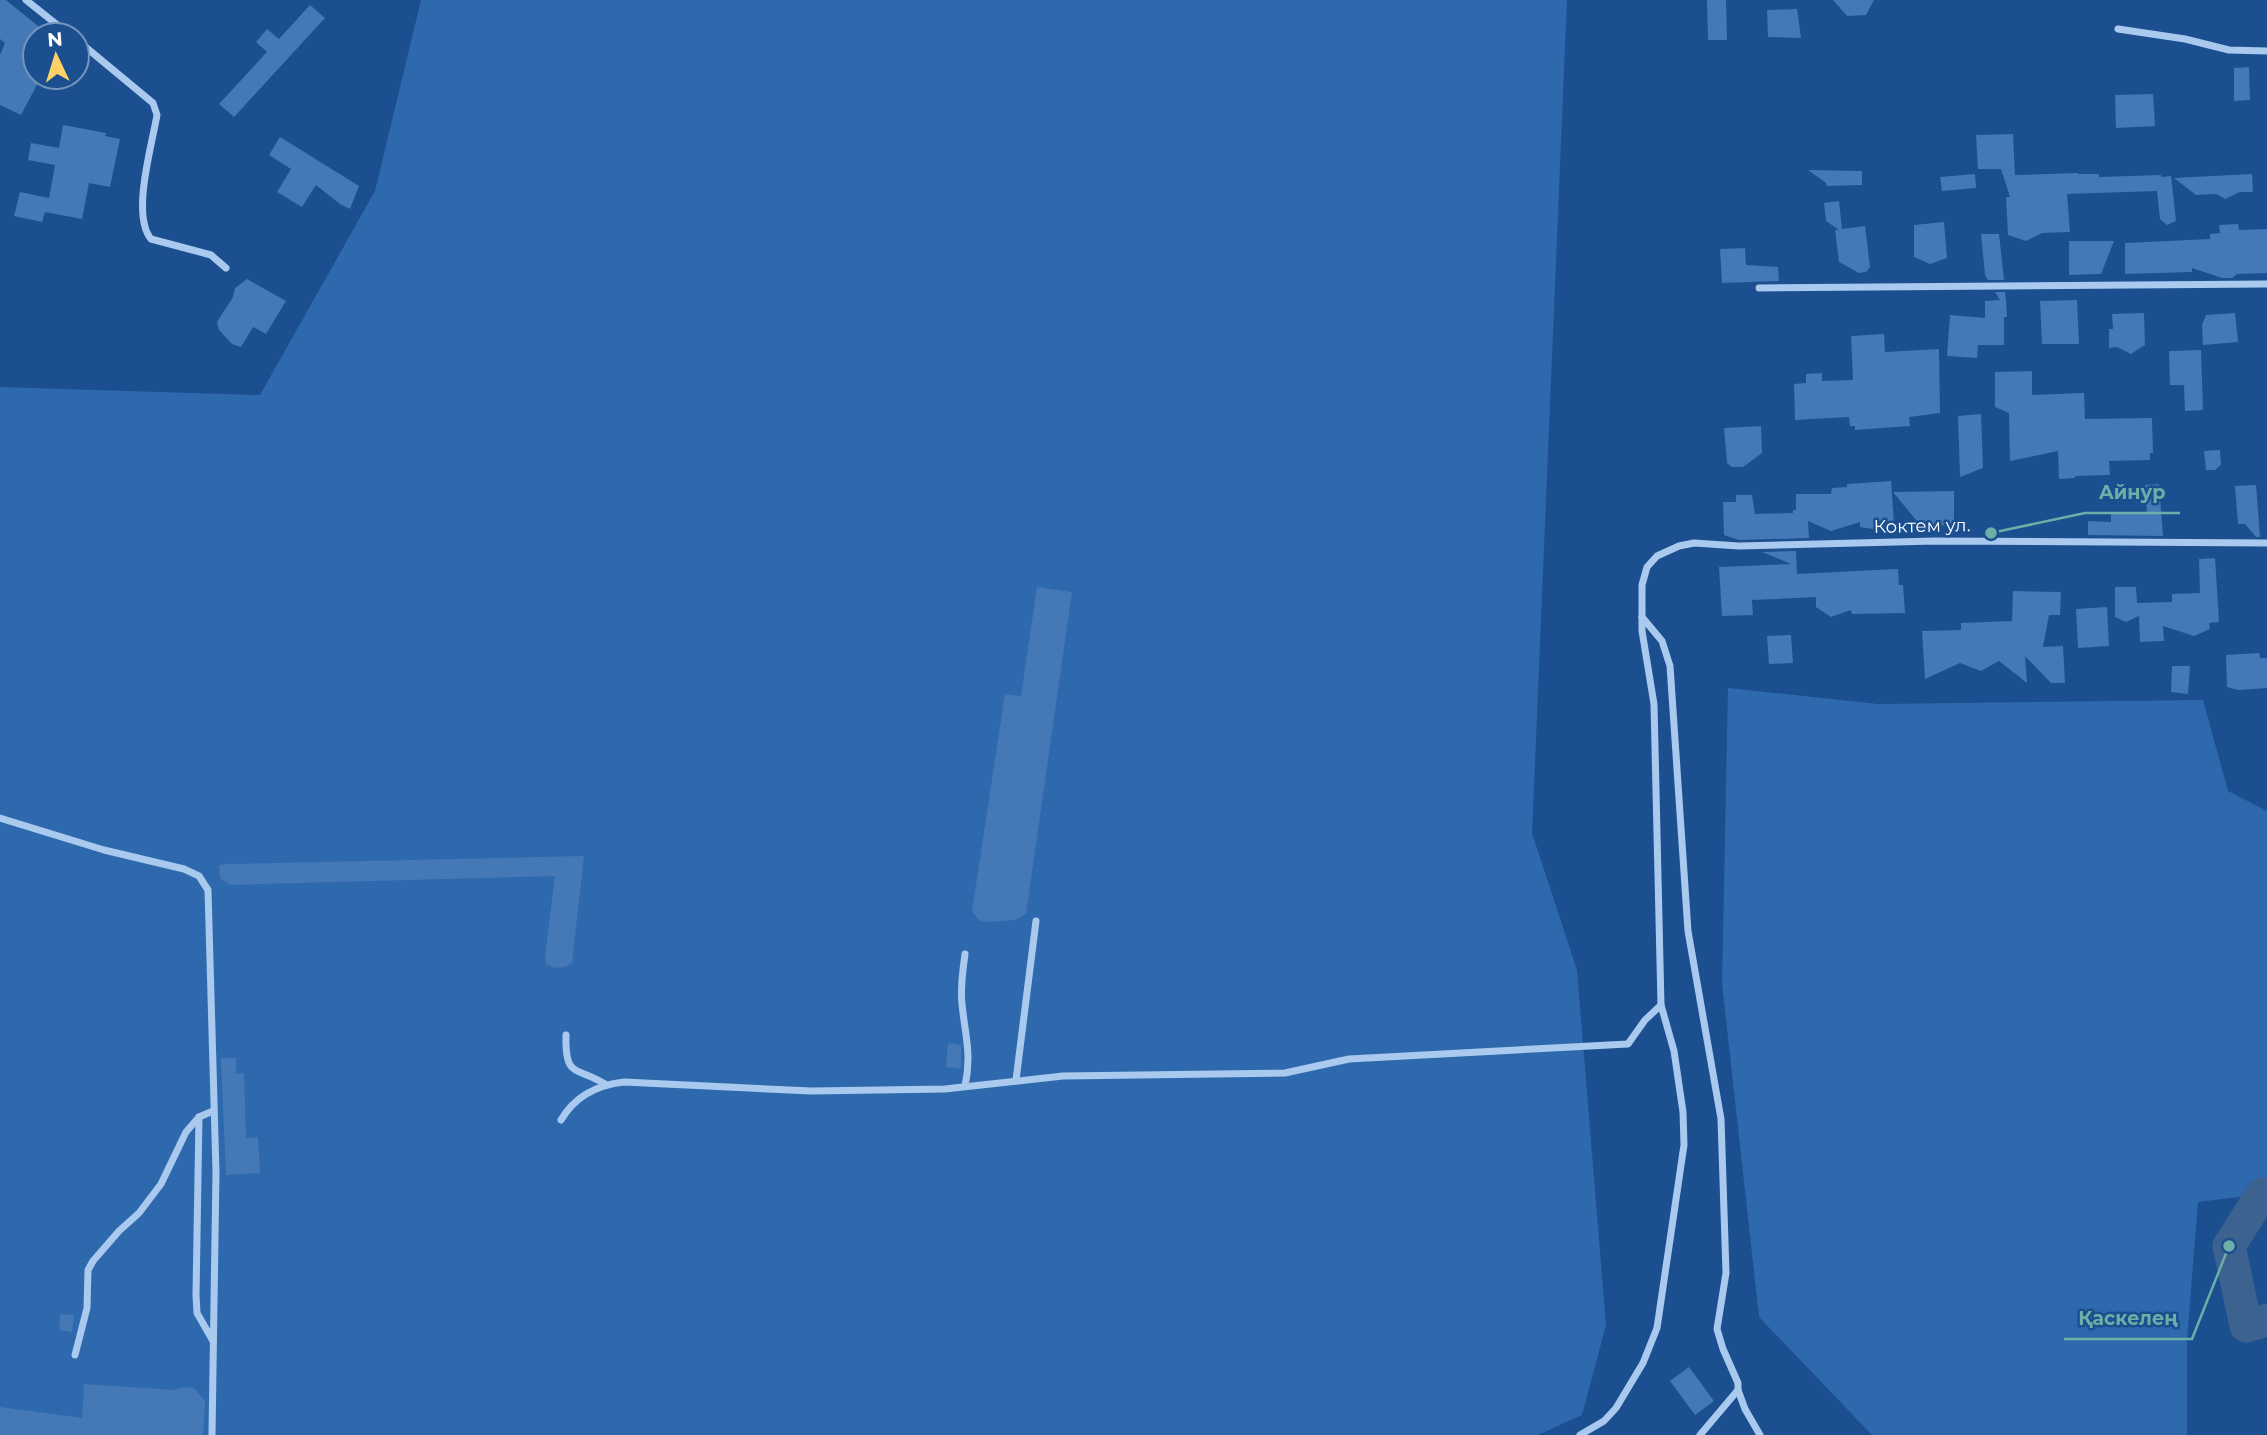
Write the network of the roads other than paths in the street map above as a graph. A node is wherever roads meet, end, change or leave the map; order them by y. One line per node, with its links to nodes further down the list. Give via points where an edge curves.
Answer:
1 (26, 0): 2 (street)
2 (52, 21)
3 (2118, 29): 4 (street, via 2230,51)
4 (2267, 51)
5 (91, 52): 6 (street, via 153,103 157,115 143,199 145,233 151,239 211,255)
6 (226, 268)
7 (2267, 284): 8 (street)
8 (1759, 288)
9 (2267, 543): 10 (street, Коктем ул., via 1935,541 1679,546 1657,556 1647,567)
10 (1642, 617): 14 (street, via 1654,704); 24 (street, via 1662,641 1670,666 1688,930 1722,1130 1727,1273 1717,1329)
11 (0, 818): 19 (street, via 199,876 208,890)
12 (1036, 921): 16 (street)
13 (965, 954): 18 (street, via 961,982 970,1063)
14 (1661, 1005): 16 (street, via 1628,1044 1363,1058 1285,1073 1102,1074); 27 (street, via 1674,1051 1684,1145 1657,1328 1643,1363 1616,1408)
15 (566, 1035): 17 (street, via 569,1063 577,1073)
16 (1016, 1080): 18 (street)
17 (605, 1084): 18 (street, via 811,1091); 21 (street, via 569,1105)
18 (965, 1086)
19 (213, 1111): 20 (street); 22 (street)
20 (199, 1117): 22 (street, via 197,1313); 23 (street, via 186,1132 161,1184 88,1270 87,1308)
21 (561, 1120)
22 (214, 1342): 26 (street)
23 (75, 1356)
24 (1738, 1390): 25 (street); 28 (street)
25 (1702, 1434)
26 (212, 1435)
27 (1580, 1435)
28 (1760, 1435)

